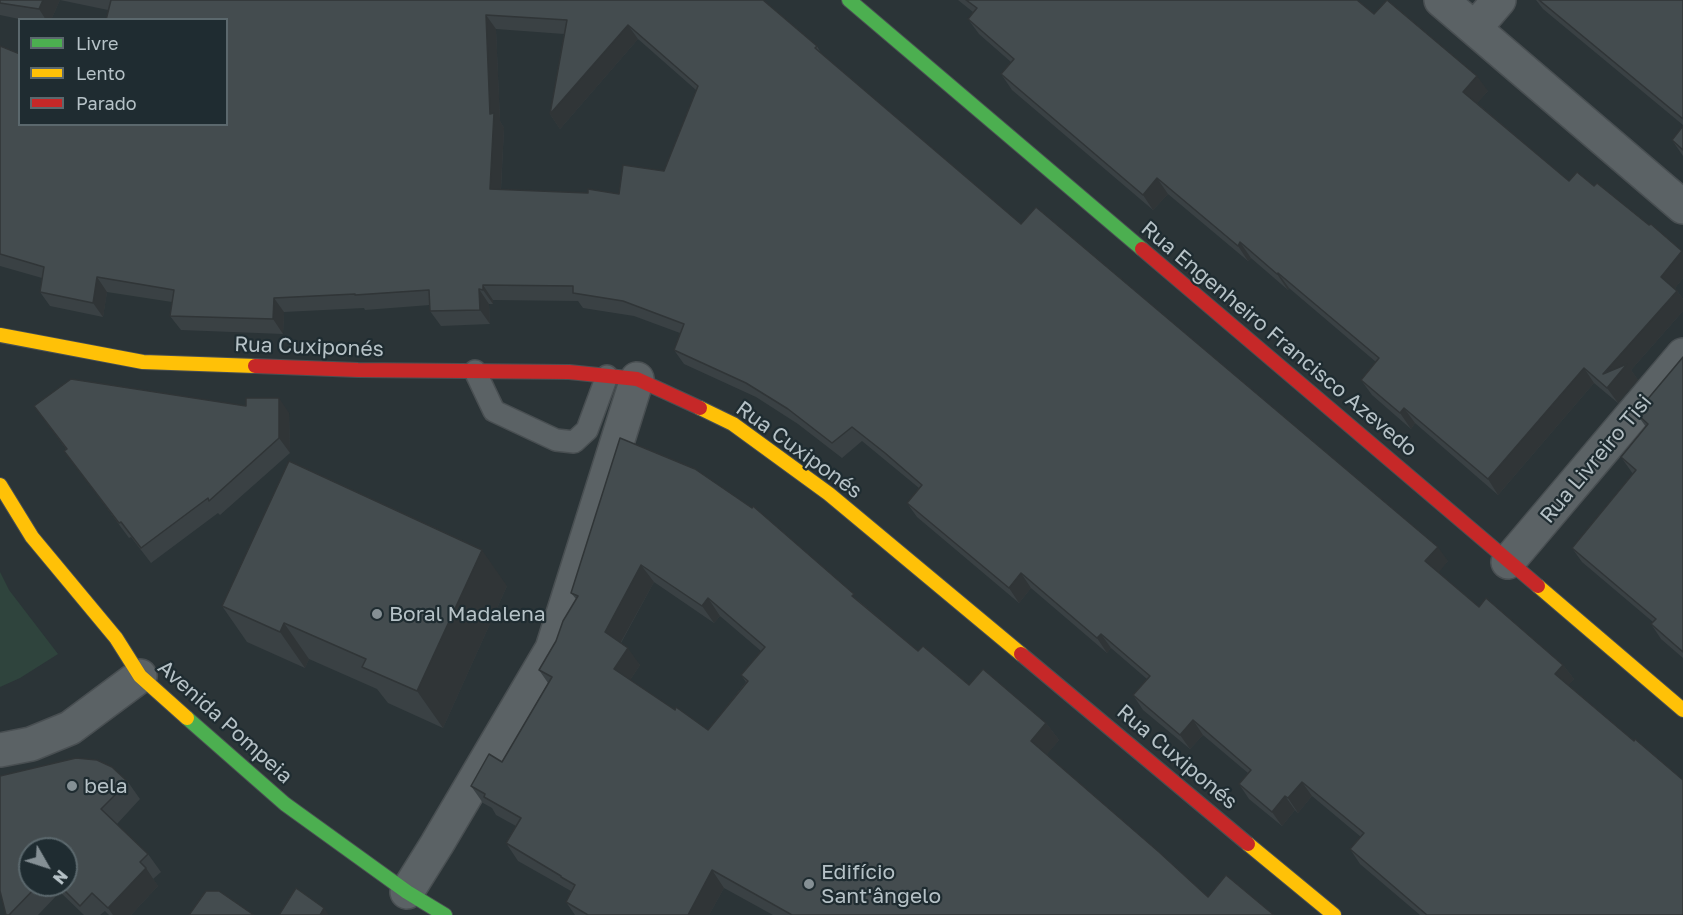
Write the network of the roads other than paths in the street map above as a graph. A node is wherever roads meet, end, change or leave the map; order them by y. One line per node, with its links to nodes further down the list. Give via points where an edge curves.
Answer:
1 (849, 0): 11 (street, Rua Engenheiro Francisco Azevedo)
2 (1441, 0): 4 (street)
3 (1499, 0): 4 (street)
4 (1475, 28): 5 (street)
5 (1683, 207)
6 (0, 335): 8 (street, Rua Cuxiponés, via 143,362)
7 (1683, 356): 11 (street, Rua Livreiro Tisi)
8 (475, 371): 9 (street, Rua Cuxiponés); 9 (lane, via 494,411 556,440 574,442)
9 (622, 377): 15 (street, via 552,649); 17 (street, Rua Cuxiponés, via 733,424 829,494)
10 (0, 485): 12 (street, Avenida Pompeia, via 32,537 116,638)
11 (1508, 562): 13 (street, Rua Engenheiro Francisco Azevedo)
12 (140, 676): 14 (street, via 70,728 31,744); 15 (street, Avenida Pompeia, via 285,804)
13 (1683, 710)
14 (0, 750)
15 (407, 892): 16 (street, Avenida Pompeia)
16 (445, 915)
17 (1334, 915)

